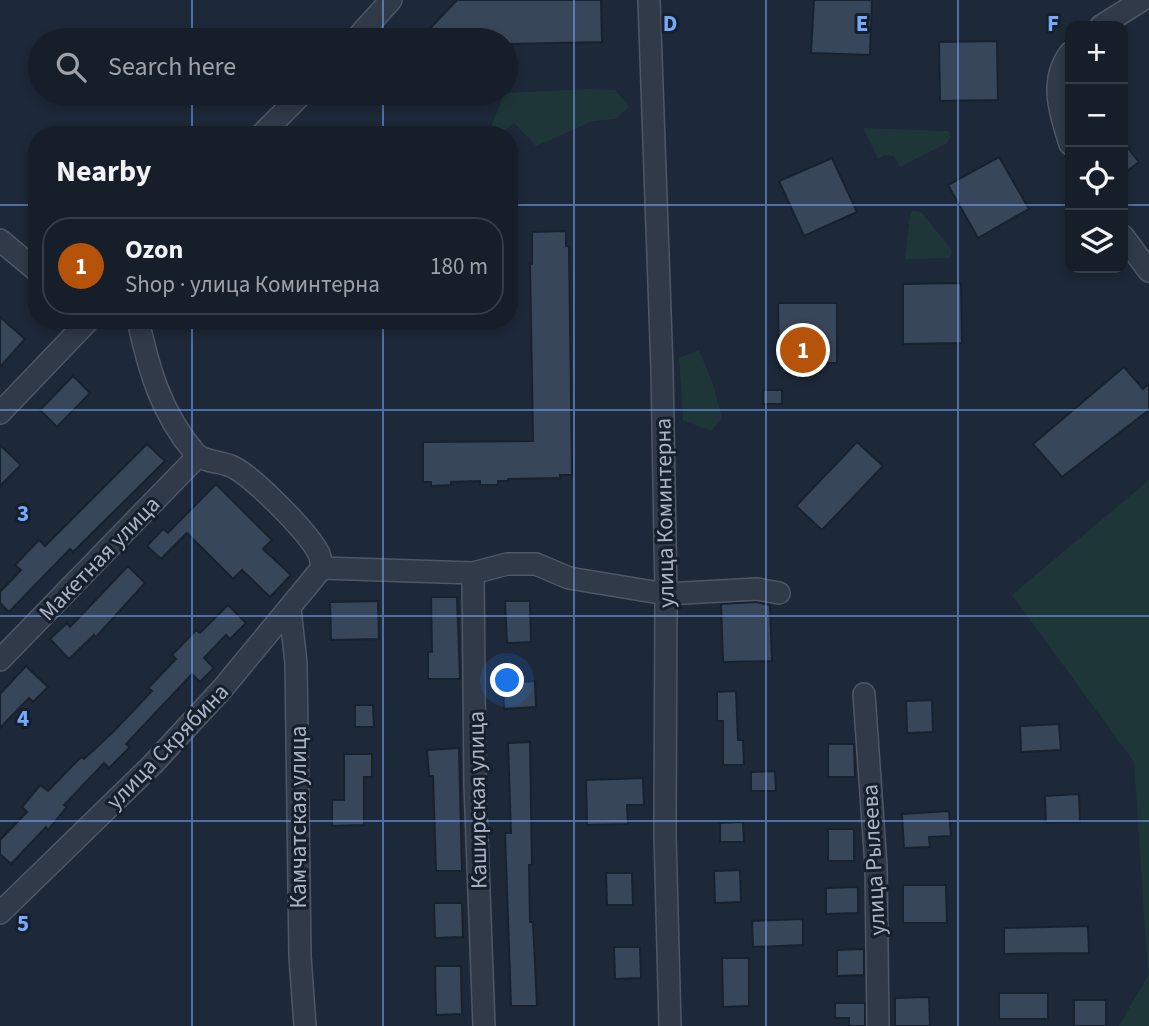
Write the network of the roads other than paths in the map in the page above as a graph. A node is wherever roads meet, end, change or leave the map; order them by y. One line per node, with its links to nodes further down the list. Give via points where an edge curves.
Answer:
1 (391, 0): 5 (street)
2 (649, 0): 21 (street, улица Коминтерна)
3 (1142, 0): 4 (street)
4 (1109, 21)
5 (366, 28)
6 (1065, 60): 9 (street, via 1058,85)
7 (291, 105): 8 (street)
8 (270, 126)
9 (1065, 129)
10 (0, 240): 12 (street)
11 (1128, 243): 13 (street)
12 (28, 263)
13 (1149, 271)
14 (80, 329): 16 (street)
15 (140, 329): 17 (street, via 167,415)
16 (0, 413)
17 (198, 456): 18 (street, via 234,467 265,492 313,544); 23 (street, Макетная улица)
18 (322, 568): 19 (street); 22 (street, улица Скрябина)
19 (473, 573): 21 (street, via 507,564 536,564 569,578); 27 (street, Каширская улица)
20 (779, 593): 21 (street, via 757,589)
21 (666, 594): 28 (street, улица Коминтерна)
22 (289, 609): 25 (street, улица Скрябина, via 153,764); 26 (street, Камчатская улица, via 296,663 299,942)
23 (0, 660)
24 (864, 694): 29 (street, улица Рылеева, via 876,866)
25 (0, 913)
26 (305, 1026)
27 (484, 1026)
28 (670, 1026)
29 (878, 1026)

